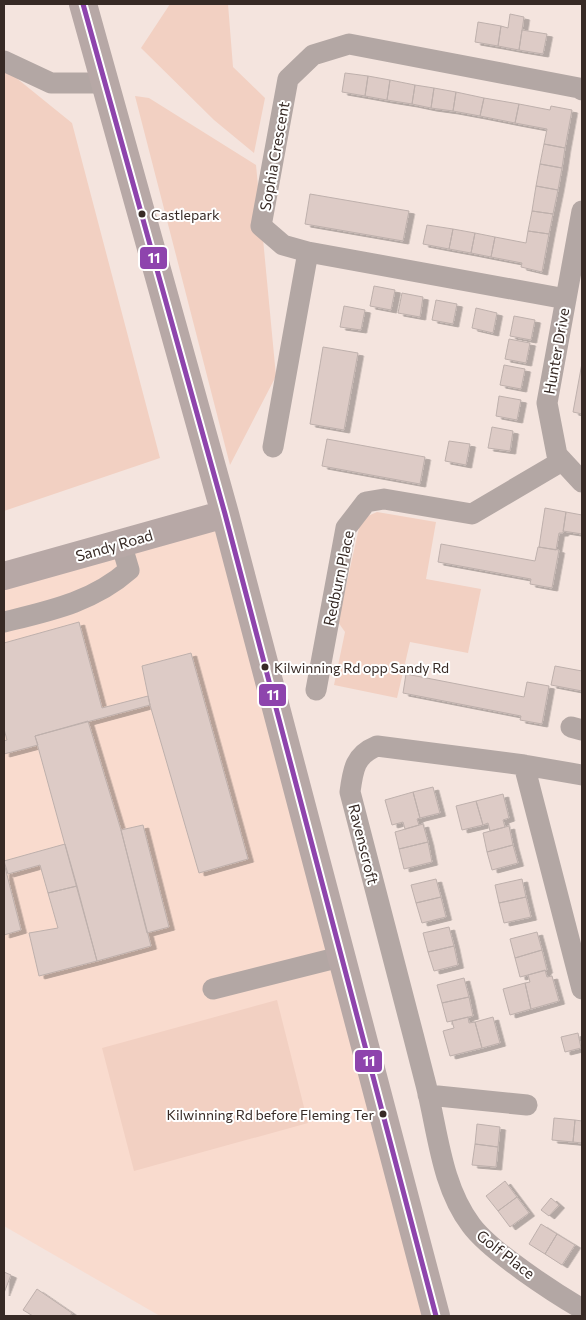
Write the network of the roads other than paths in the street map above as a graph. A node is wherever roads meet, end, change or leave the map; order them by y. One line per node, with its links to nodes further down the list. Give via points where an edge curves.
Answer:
1 (83, 4): 3 (main road)
2 (4, 61): 3 (street, via 51,83)
3 (105, 83): 11 (main road)
4 (582, 90): 6 (street, Sophia Crescent, via 349,44 314,55 288,79 262,226 282,246)
5 (582, 211): 7 (street, Hunter Drive)
6 (308, 252): 7 (street, Sophia Crescent); 8 (street)
7 (566, 299): 9 (street, Hunter Drive, via 547,403 557,455)
8 (273, 447)
9 (562, 461): 10 (street, Hunter Drive); 15 (street, Redburn Place, via 472,514 384,499 366,502 346,528)
10 (582, 482)
11 (225, 514): 12 (main road, Sandy Road); 18 (main road)
12 (121, 543): 13 (main road, Sandy Road); 14 (street, via 129,570 120,578 68,607)
13 (4, 576)
14 (4, 622)
15 (316, 690)
16 (524, 765): 17 (street, Ravenscroft); 20 (street); 21 (street, Ravenscroft, via 377,746 365,751 352,774 350,792)
17 (582, 774)
18 (340, 957): 19 (street); 24 (main road)
19 (213, 989)
20 (582, 989)
21 (428, 1095): 22 (street); 23 (street, Golf Place, via 453,1192 472,1227 493,1247)
22 (527, 1105)
23 (582, 1309)
24 (436, 1316)

